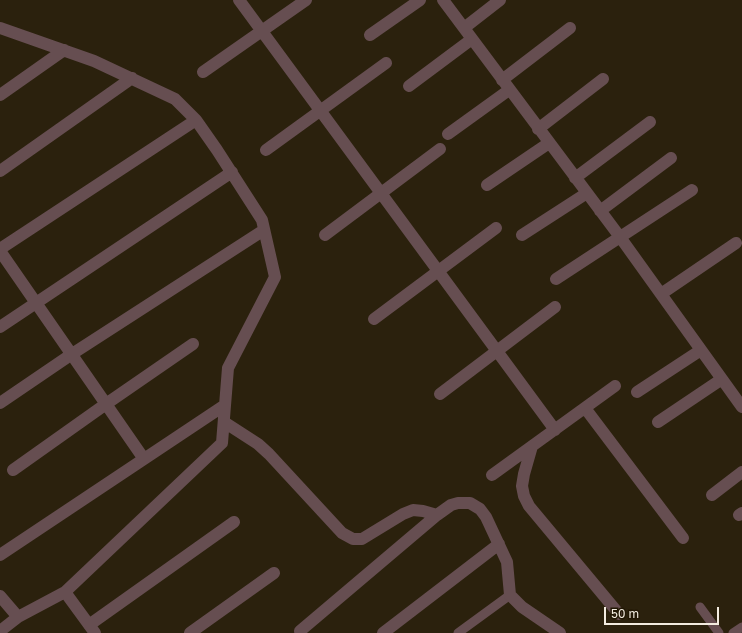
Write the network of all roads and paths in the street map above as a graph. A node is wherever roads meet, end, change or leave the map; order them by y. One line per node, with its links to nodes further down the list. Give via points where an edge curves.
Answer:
1 (239, 0): 9 (street)
2 (306, 0): 9 (street)
3 (420, 0): 10 (street)
4 (443, 0): 7 (street)
5 (500, 0): 7 (street)
6 (0, 28): 12 (street)
7 (464, 28): 11 (street)
8 (570, 28): 17 (street)
9 (262, 31): 14 (street); 21 (street)
10 (370, 35)
11 (472, 39): 17 (street); 18 (street)
12 (64, 50): 15 (street); 20 (street)
13 (386, 64): 21 (street)
14 (203, 72)
15 (132, 78): 22 (street, via 175,99); 30 (street)
16 (603, 79): 24 (street)
17 (502, 80): 19 (street)
18 (409, 86)
19 (509, 90): 24 (street); 25 (street)
20 (0, 95)
21 (320, 111): 28 (street); 35 (street)
22 (196, 120): 31 (street); 44 (street)
23 (650, 122): 32 (street)
24 (538, 129): 26 (street)
25 (448, 134)
26 (549, 143): 32 (street); 33 (street)
27 (440, 149): 35 (street)
28 (266, 150)
29 (672, 158): 37 (street)
30 (0, 171)
31 (232, 172): 39 (street, via 262,220); 48 (street)
32 (575, 178): 36 (street)
33 (487, 185)
34 (692, 190): 42 (street)
35 (381, 193): 40 (street); 45 (street)
36 (586, 193): 37 (street); 41 (street)
37 (600, 210): 42 (street)
38 (496, 228): 45 (street)
39 (264, 230): 55 (street); 62 (street, via 276,277 228,368)
40 (325, 235)
41 (522, 236)
42 (620, 237): 46 (street); 47 (street)
43 (736, 243): 47 (street)
44 (0, 250): 48 (street)
45 (438, 271): 50 (street); 54 (street)
46 (556, 280)
47 (661, 294): 53 (street)
48 (36, 303): 51 (street); 55 (street)
49 (555, 307): 54 (street)
50 (374, 319)
51 (0, 327)
52 (193, 344): 61 (street)
53 (701, 350): 56 (street); 58 (street)
54 (497, 351): 59 (street); 67 (street)
55 (72, 354): 60 (street); 61 (street)
56 (722, 379): 63 (street); 66 (street)
57 (615, 386): 64 (street)
58 (637, 392)
59 (440, 394)
60 (0, 403)
61 (106, 404): 69 (street); 70 (street)
62 (225, 405): 65 (street); 69 (street)
63 (742, 407)
64 (585, 408): 67 (street); 76 (street)
65 (224, 422): 74 (street, via 269,454 342,533 352,539 362,539 413,510); 80 (street, via 222,443)
66 (658, 422)
67 (555, 430): 68 (street)
68 (532, 446): 72 (street); 84 (street, via 522,486 526,501)
69 (144, 459): 78 (street)
70 (13, 470)
71 (742, 472): 73 (street)
72 (492, 475)
73 (712, 495)
74 (437, 515): 77 (street, via 451,505 470,503 480,509 486,517); 89 (street)
75 (234, 522): 87 (street)
76 (683, 538)
77 (499, 544): 81 (street, via 506,562); 91 (street)
78 (0, 556)
79 (274, 573): 90 (street)
80 (65, 592): 85 (street); 87 (street)
81 (510, 595): 92 (lane); 93 (street, via 522,607)
82 (0, 596): 85 (street)
83 (700, 607): 94 (lane)
84 (619, 614)
85 (18, 617): 88 (street)
86 (742, 627): 95 (lane)
87 (92, 629)
88 (8, 630)
89 (300, 631)
90 (190, 633)
91 (383, 633)
92 (458, 633)
93 (560, 633)
94 (719, 633)
95 (734, 633)

